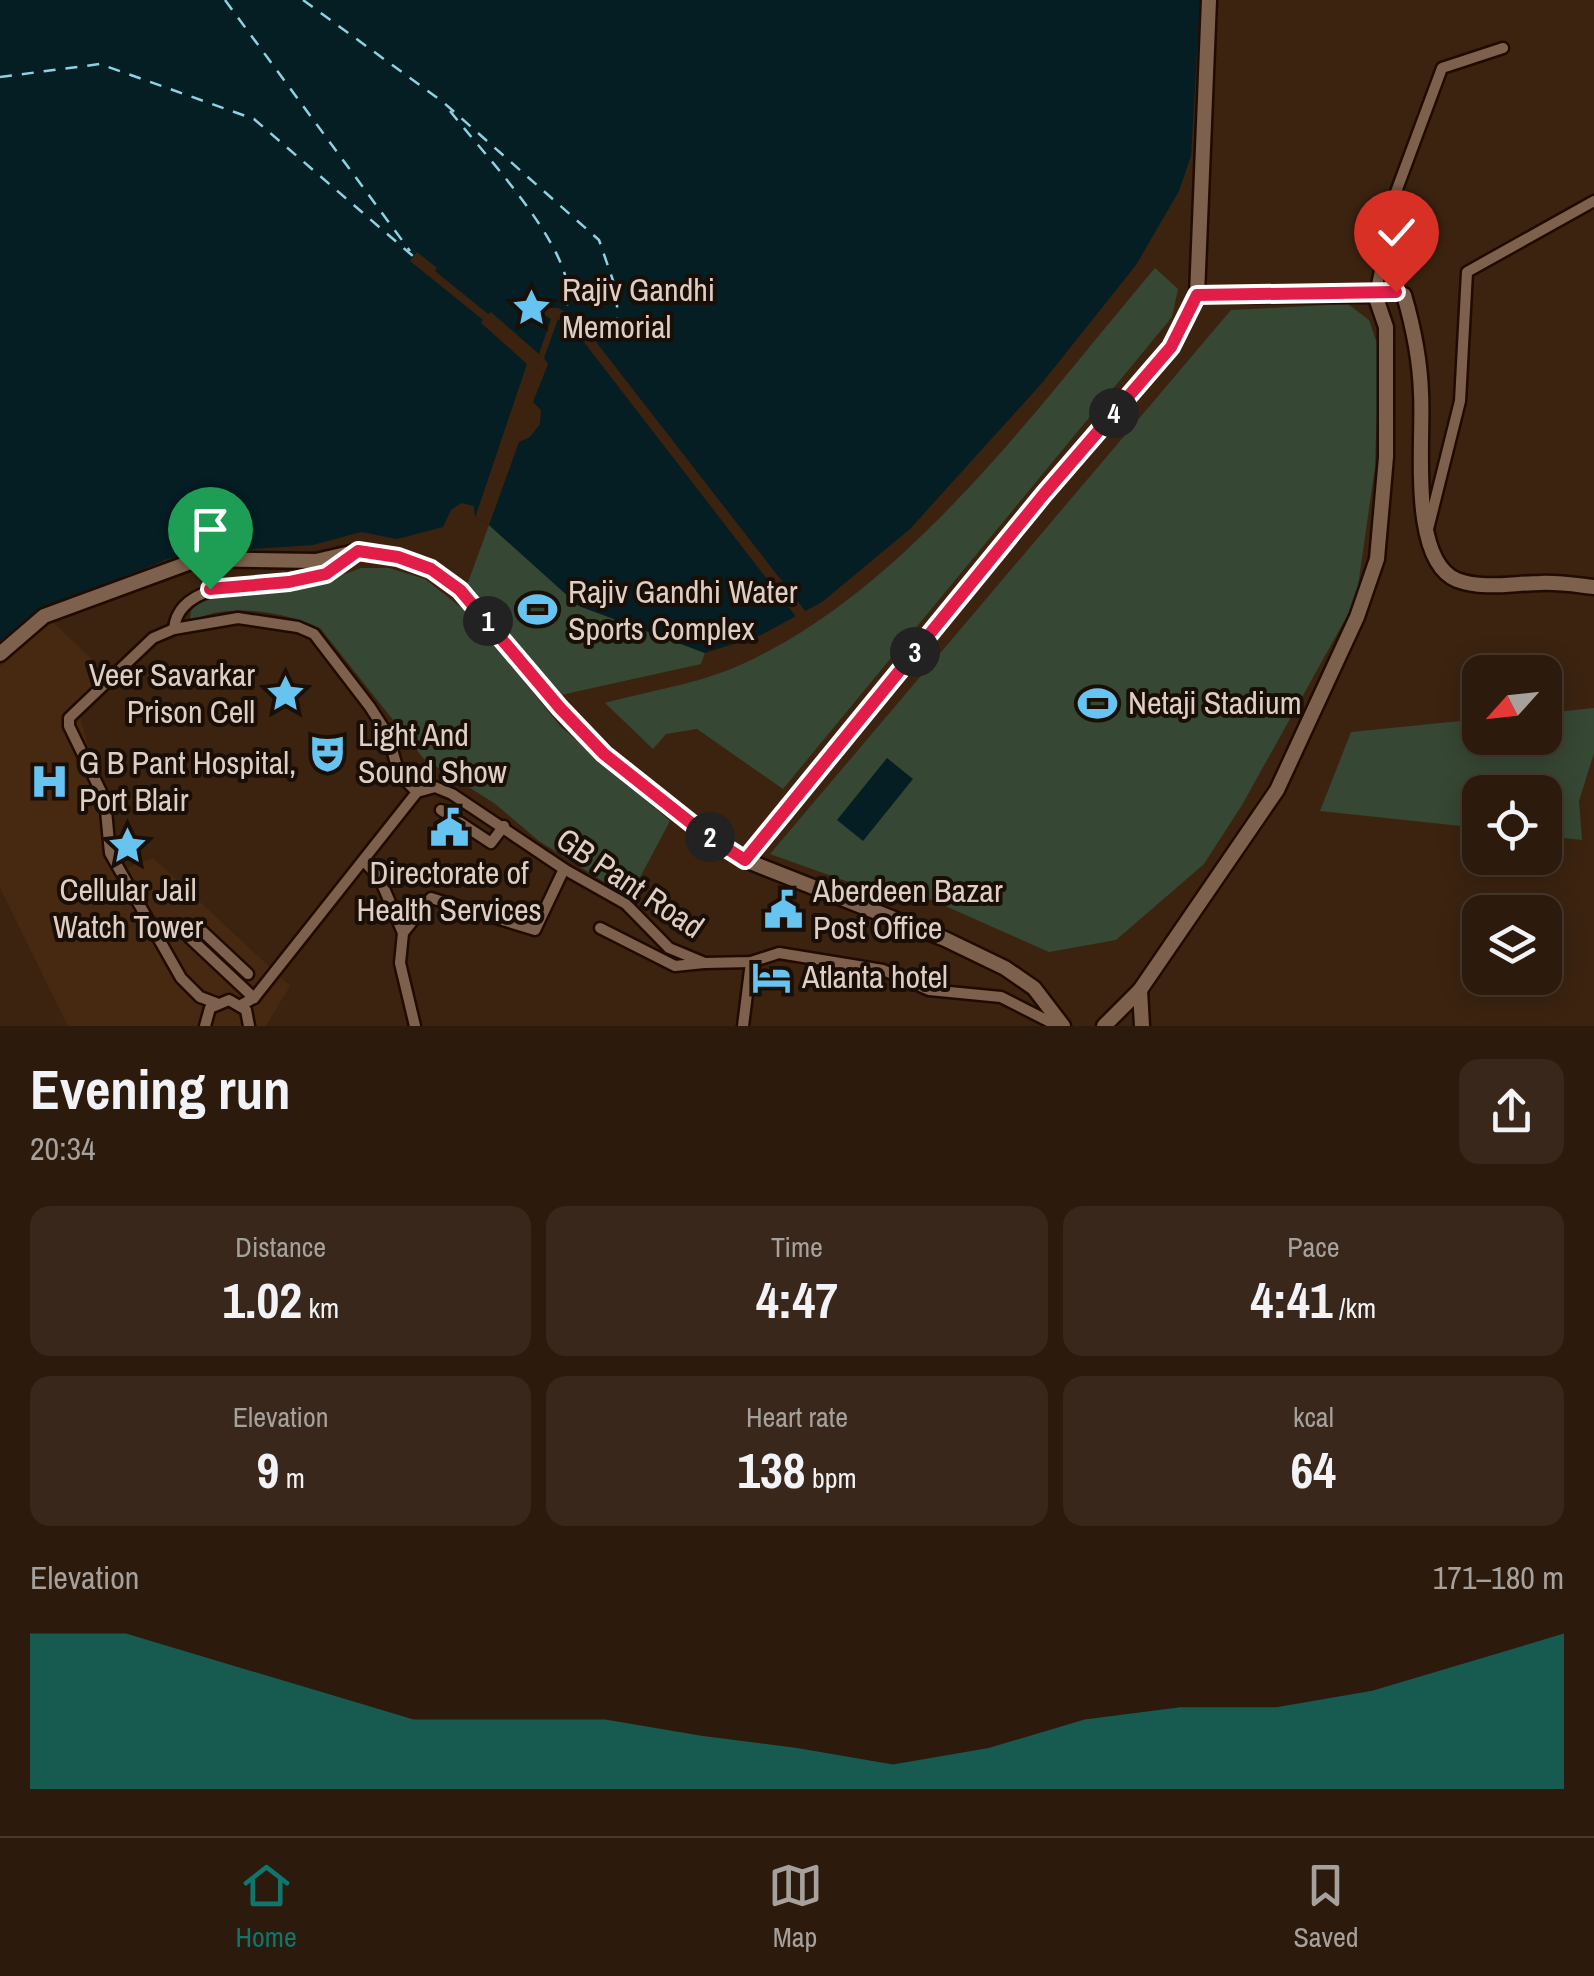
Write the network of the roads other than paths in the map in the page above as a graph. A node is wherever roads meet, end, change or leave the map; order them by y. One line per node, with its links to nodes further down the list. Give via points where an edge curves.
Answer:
1 (1209, 0): 4 (street)
2 (1503, 48): 5 (street, via 1442,68 1396,192)
3 (1594, 201): 6 (street, via 1467,272 1460,401)
4 (1197, 295): 5 (street); 15 (street, via 1171,347)
5 (1376, 295): 6 (street, via 1404,295 1411,320 1422,392); 22 (street, via 1386,326 1378,559 1277,790)
6 (1426, 535): 8 (street, via 1440,569 1455,579 1492,586)
7 (358, 551): 9 (street, via 326,574 210,589 186,603); 10 (street, via 316,562 199,559 44,616); 15 (street, via 431,569 460,590 604,754)
8 (1594, 586)
9 (174, 629): 11 (street, via 238,618 314,634 388,735 400,774); 24 (street, via 153,638 69,718 69,726 106,800 110,853 181,978)
10 (0, 654)
11 (417, 792): 13 (street, GB Pant Road, via 435,788 452,794); 14 (street)
12 (441, 810): 13 (street, via 492,843)
13 (504, 826): 16 (street, GB Pant Road)
14 (364, 860): 18 (street, via 380,879); 23 (street)
15 (745, 860): 30 (street, via 1005,968 1034,988)
16 (564, 869): 18 (street, via 535,930 430,898); 20 (street, GB Pant Road, via 626,904 670,948)
17 (600, 928): 20 (street, via 674,966)
18 (403, 933): 28 (street, via 400,964)
19 (751, 962): 20 (street, GB Pant Road); 29 (street); 30 (street, GB Pant Road, via 779,953 884,970 929,990 1001,998)
20 (705, 963)
21 (248, 974): 23 (street, via 200,928 190,938)
22 (1140, 990): 31 (street); 32 (street)
23 (254, 998): 25 (street)
24 (216, 1003): 25 (street); 26 (street)
25 (241, 1004): 27 (street)
26 (206, 1026)
27 (250, 1026)
28 (414, 1026)
29 (743, 1026)
30 (1060, 1026)
31 (1104, 1026)
32 (1142, 1026)

